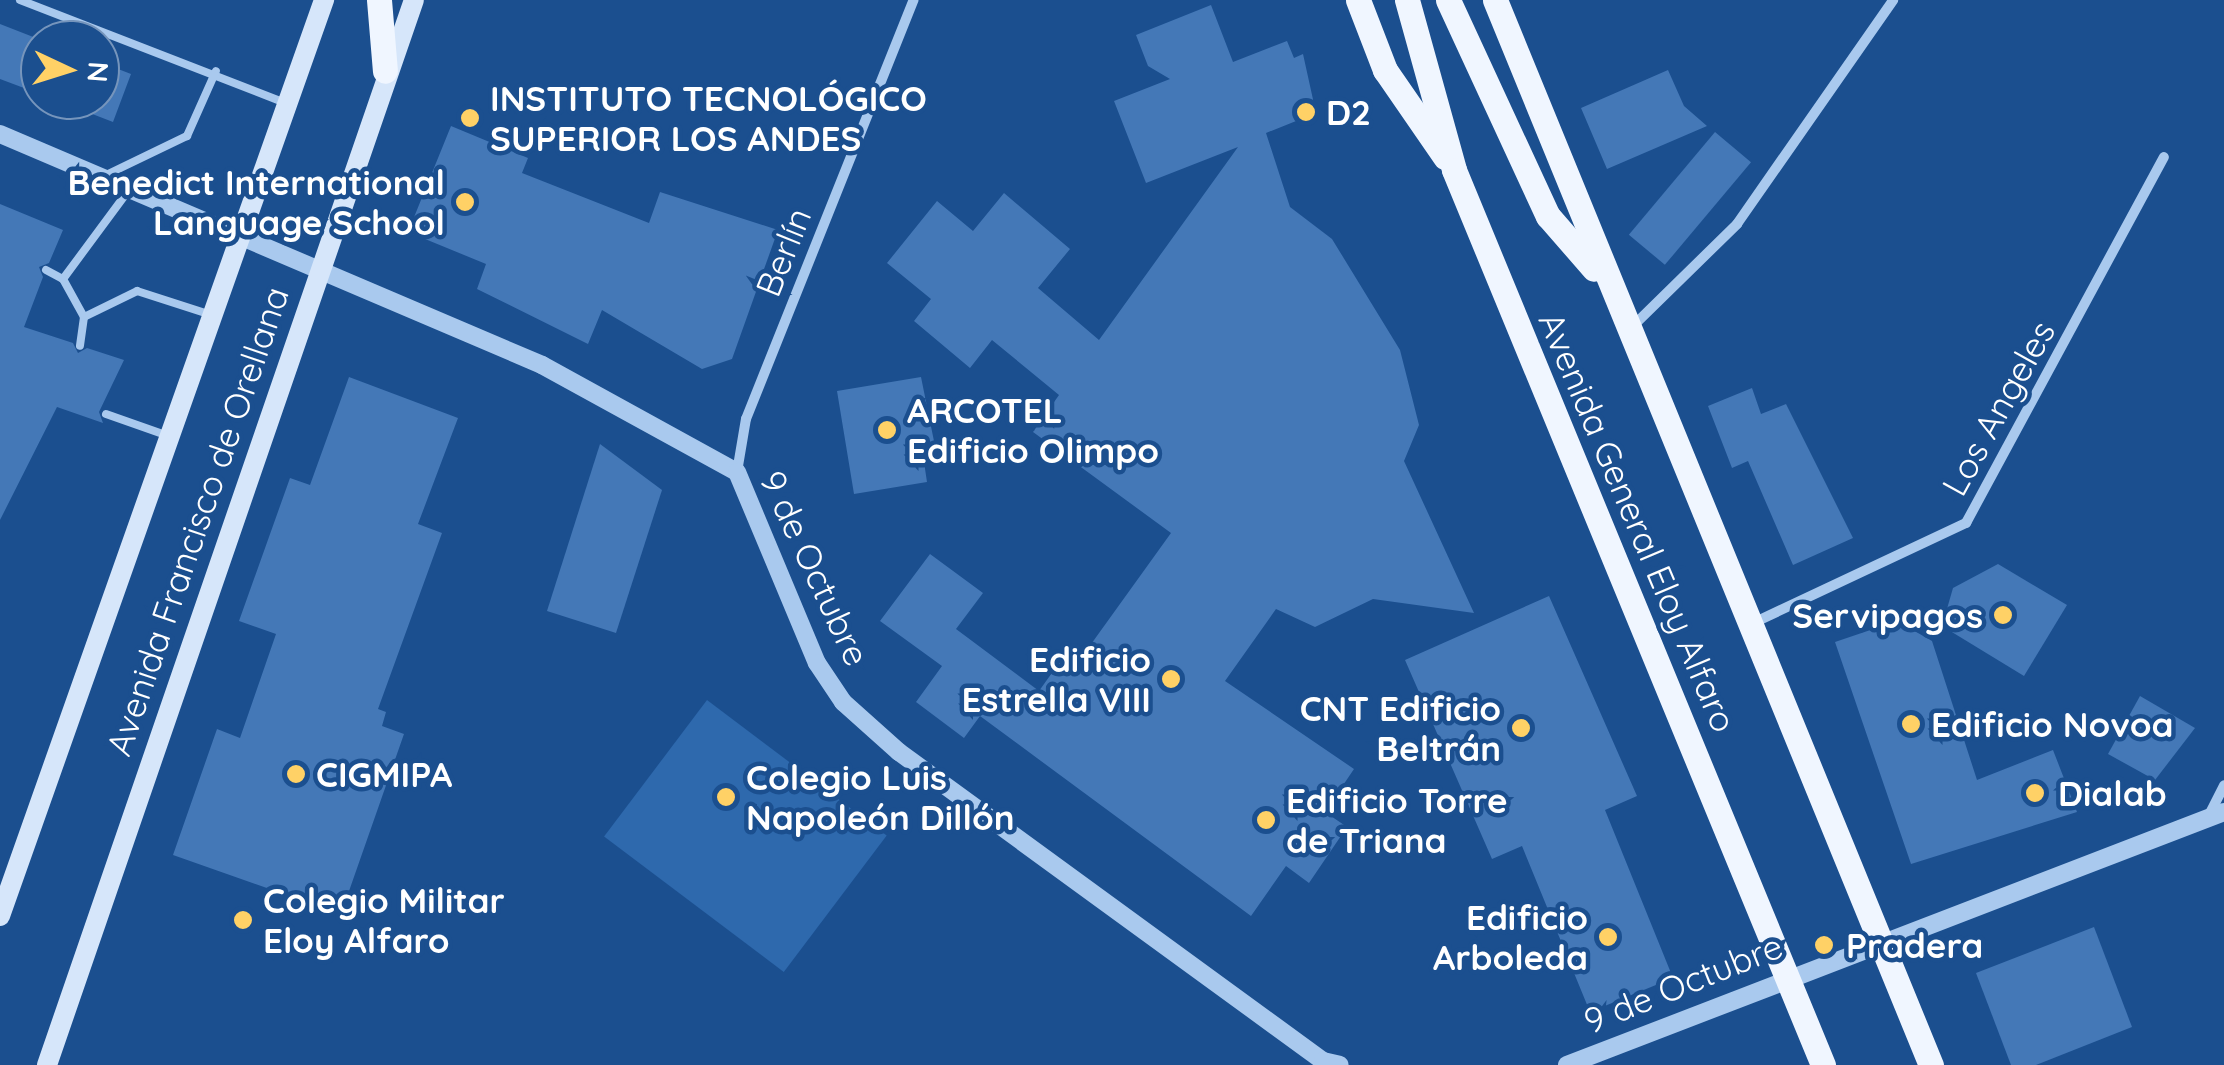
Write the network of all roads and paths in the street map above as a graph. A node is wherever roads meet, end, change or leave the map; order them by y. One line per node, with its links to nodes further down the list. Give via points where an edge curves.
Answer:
1 (20, 0): 11 (lane)
2 (324, 0): 13 (main road, Avenida Francisco de Orellana)
3 (379, 0): 12 (main road)
4 (414, 0): 12 (main road, Avenida Francisco de Orellana)
5 (914, 0): 30 (street, Berlín, via 746,419)
6 (1358, 0): 16 (main road, via 1386,70)
7 (1406, 0): 16 (main road, Avenida General Eloy Alfaro)
8 (1448, 0): 23 (main road, via 1488,99 1548,216)
9 (1495, 0): 23 (main road, Avenida General Eloy Alfaro)
10 (1893, 0): 26 (street, via 1737,224)
11 (216, 71): 13 (lane); 17 (lane, via 187,136)
12 (386, 71): 21 (main road, Avenida Francisco de Orellana)
13 (285, 103): 19 (main road, Avenida Francisco de Orellana)
14 (0, 134): 17 (street, 9 de Octubre)
15 (2164, 157): 31 (street, Los Angeles, via 1966,523)
16 (1454, 170): 36 (main road, Avenida General Eloy Alfaro)
17 (102, 177): 18 (street, 9 de Octubre)
18 (129, 189): 19 (street, 9 de Octubre); 22 (lane)
19 (235, 235): 21 (street, 9 de Octubre); 24 (main road, Avenida Francisco de Orellana)
20 (46, 270): 22 (lane)
21 (316, 274): 30 (street, 9 de Octubre, via 542,366); 38 (main road, Avenida Francisco de Orellana)
22 (63, 280): 25 (lane)
23 (1607, 284): 26 (main road, Avenida General Eloy Alfaro)
24 (208, 314): 25 (lane, via 138,291); 29 (main road, Avenida Francisco de Orellana)
25 (84, 318): 27 (lane)
26 (1627, 331): 31 (main road, Avenida General Eloy Alfaro)
27 (80, 346)
28 (106, 414): 29 (lane)
29 (166, 436): 34 (main road, Avenida Francisco de Orellana)
30 (737, 472): 37 (street, 9 de Octubre, via 817,663 844,702 899,752)
31 (1746, 626): 35 (main road, Avenida General Eloy Alfaro)
32 (2224, 785): 33 (street)
33 (2216, 816): 35 (street, 9 de Octubre)
34 (0, 916)
35 (1880, 942): 36 (street, 9 de Octubre); 41 (main road, Avenida General Eloy Alfaro)
36 (1789, 976): 39 (street, 9 de Octubre); 40 (main road, Avenida General Eloy Alfaro)
37 (1327, 1064)
38 (46, 1065)
39 (1567, 1065)
40 (1822, 1065)
41 (1930, 1065)

